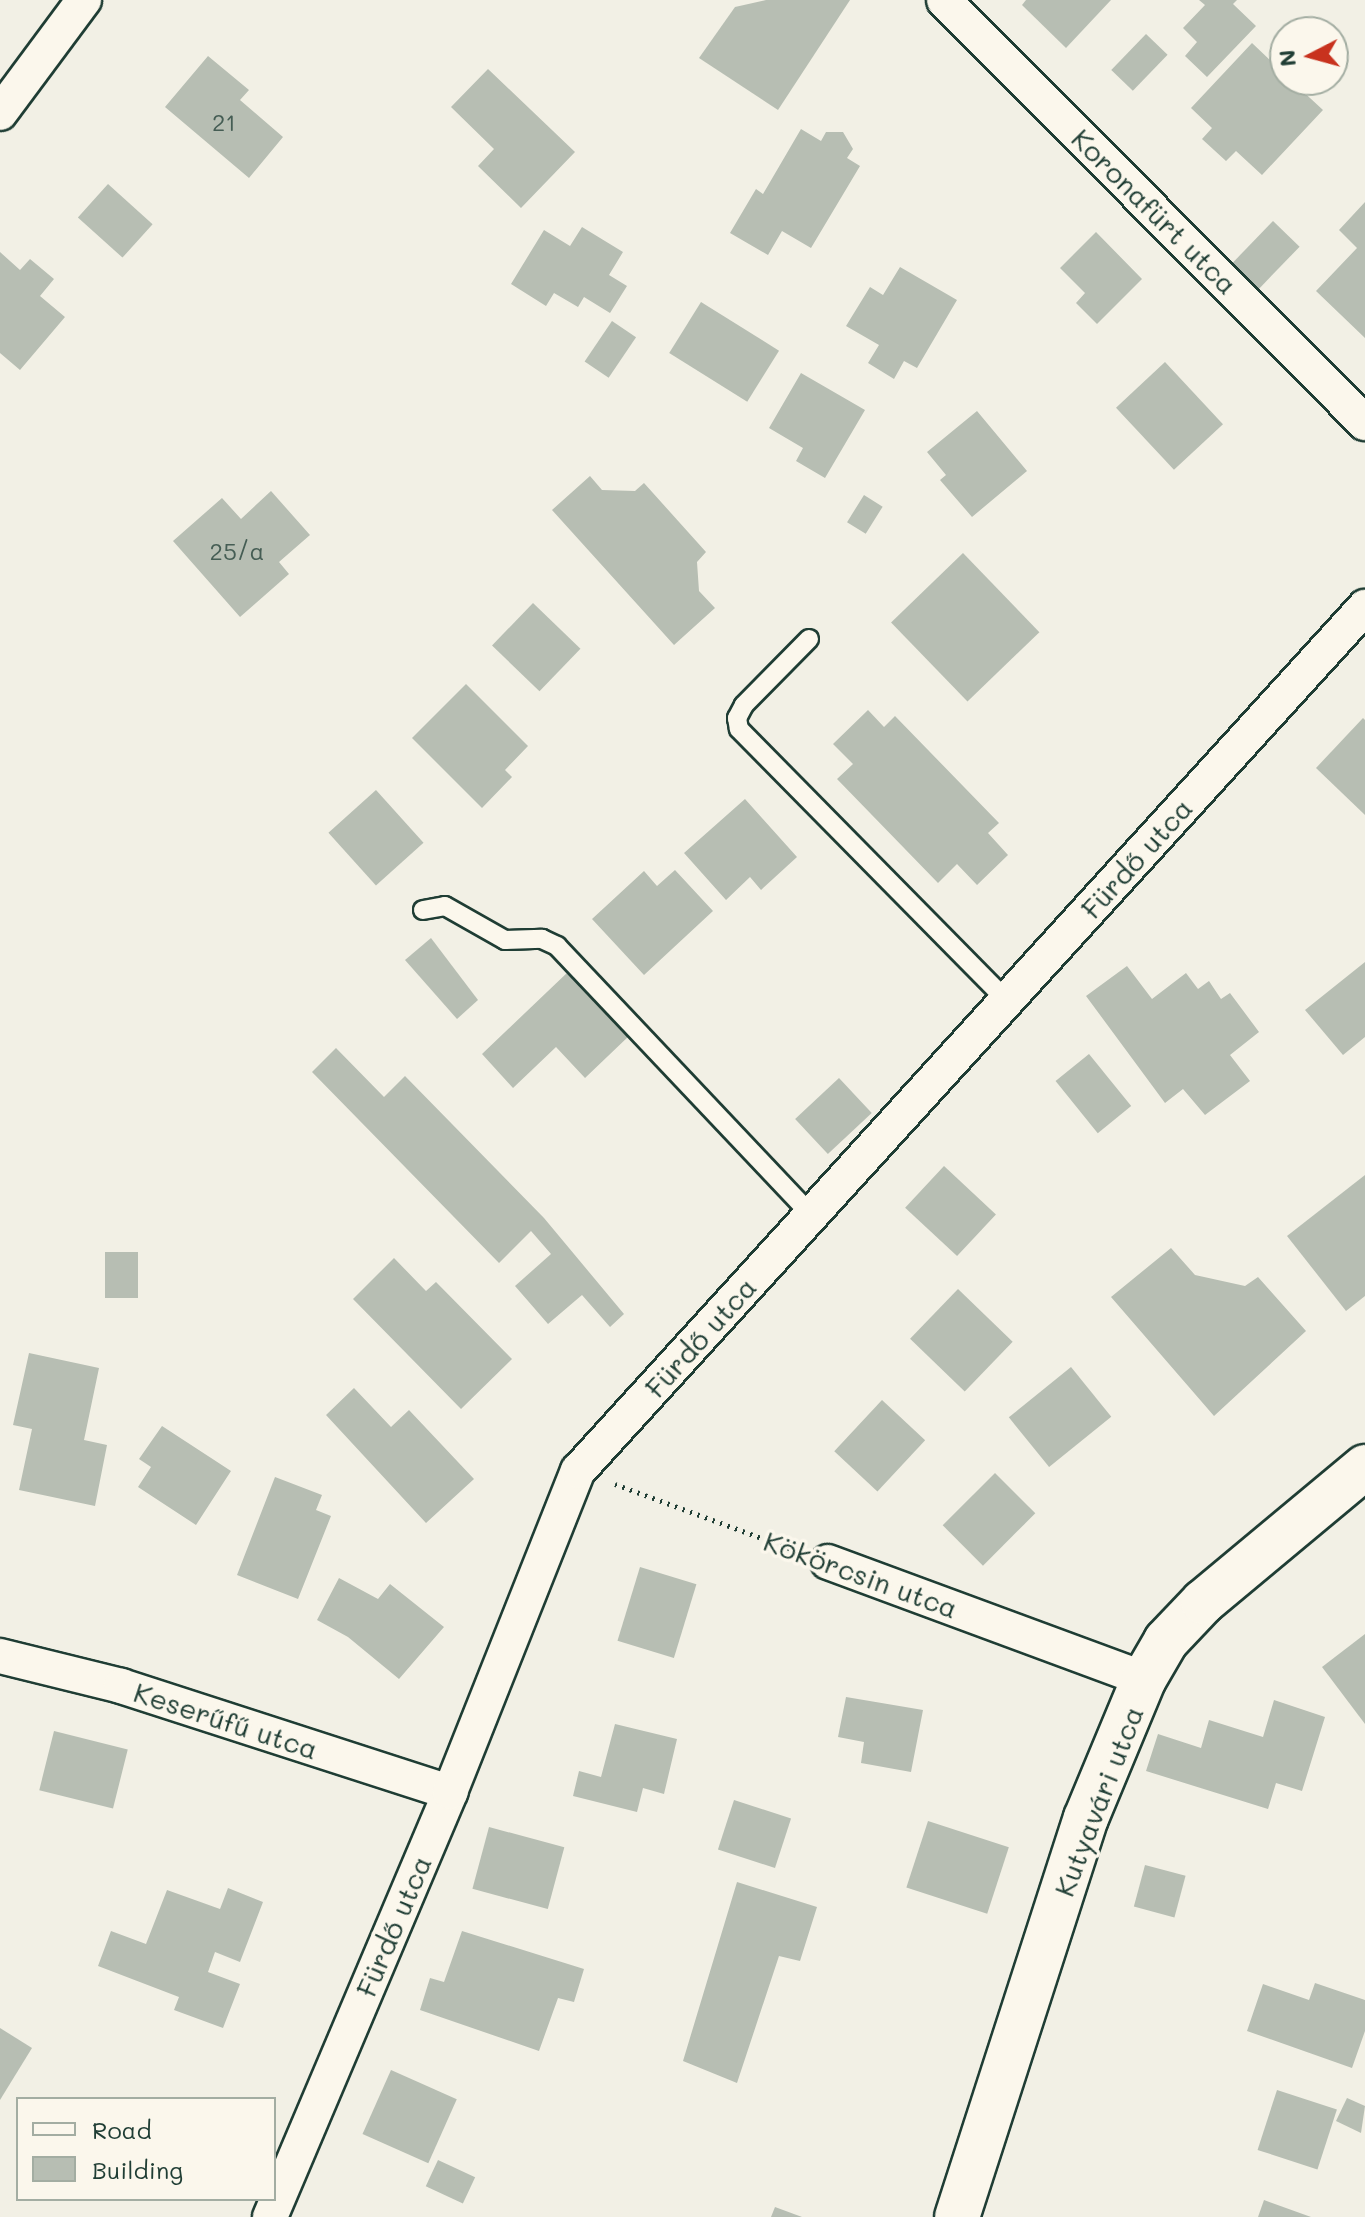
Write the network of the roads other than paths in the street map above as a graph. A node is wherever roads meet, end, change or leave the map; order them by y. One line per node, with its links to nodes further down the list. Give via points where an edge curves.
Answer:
1 (84, 0): 3 (street)
2 (944, 0): 4 (street, Koronafürt utca)
3 (0, 113)
4 (1365, 423)
5 (1365, 607): 8 (street, Fürdő utca)
6 (809, 639): 8 (lane, via 744,705 737,718 739,729)
7 (423, 910): 9 (lane, via 445,906 505,940 542,939 557,946)
8 (1006, 1000): 9 (street, Fürdő utca)
9 (811, 1215): 14 (street, Fürdő utca, via 578,1471)
10 (1365, 1467): 13 (street, Kutyavári utca, via 1203,1602 1166,1641)
11 (828, 1562): 13 (street, Kökörcsin utca)
12 (0, 1656): 14 (street, Keserűfű utca, via 121,1686)
13 (1144, 1679): 16 (street, Kutyavári utca, via 1086,1818)
14 (450, 1792): 15 (street, Fürdő utca)
15 (270, 2217)
16 (957, 2217)

